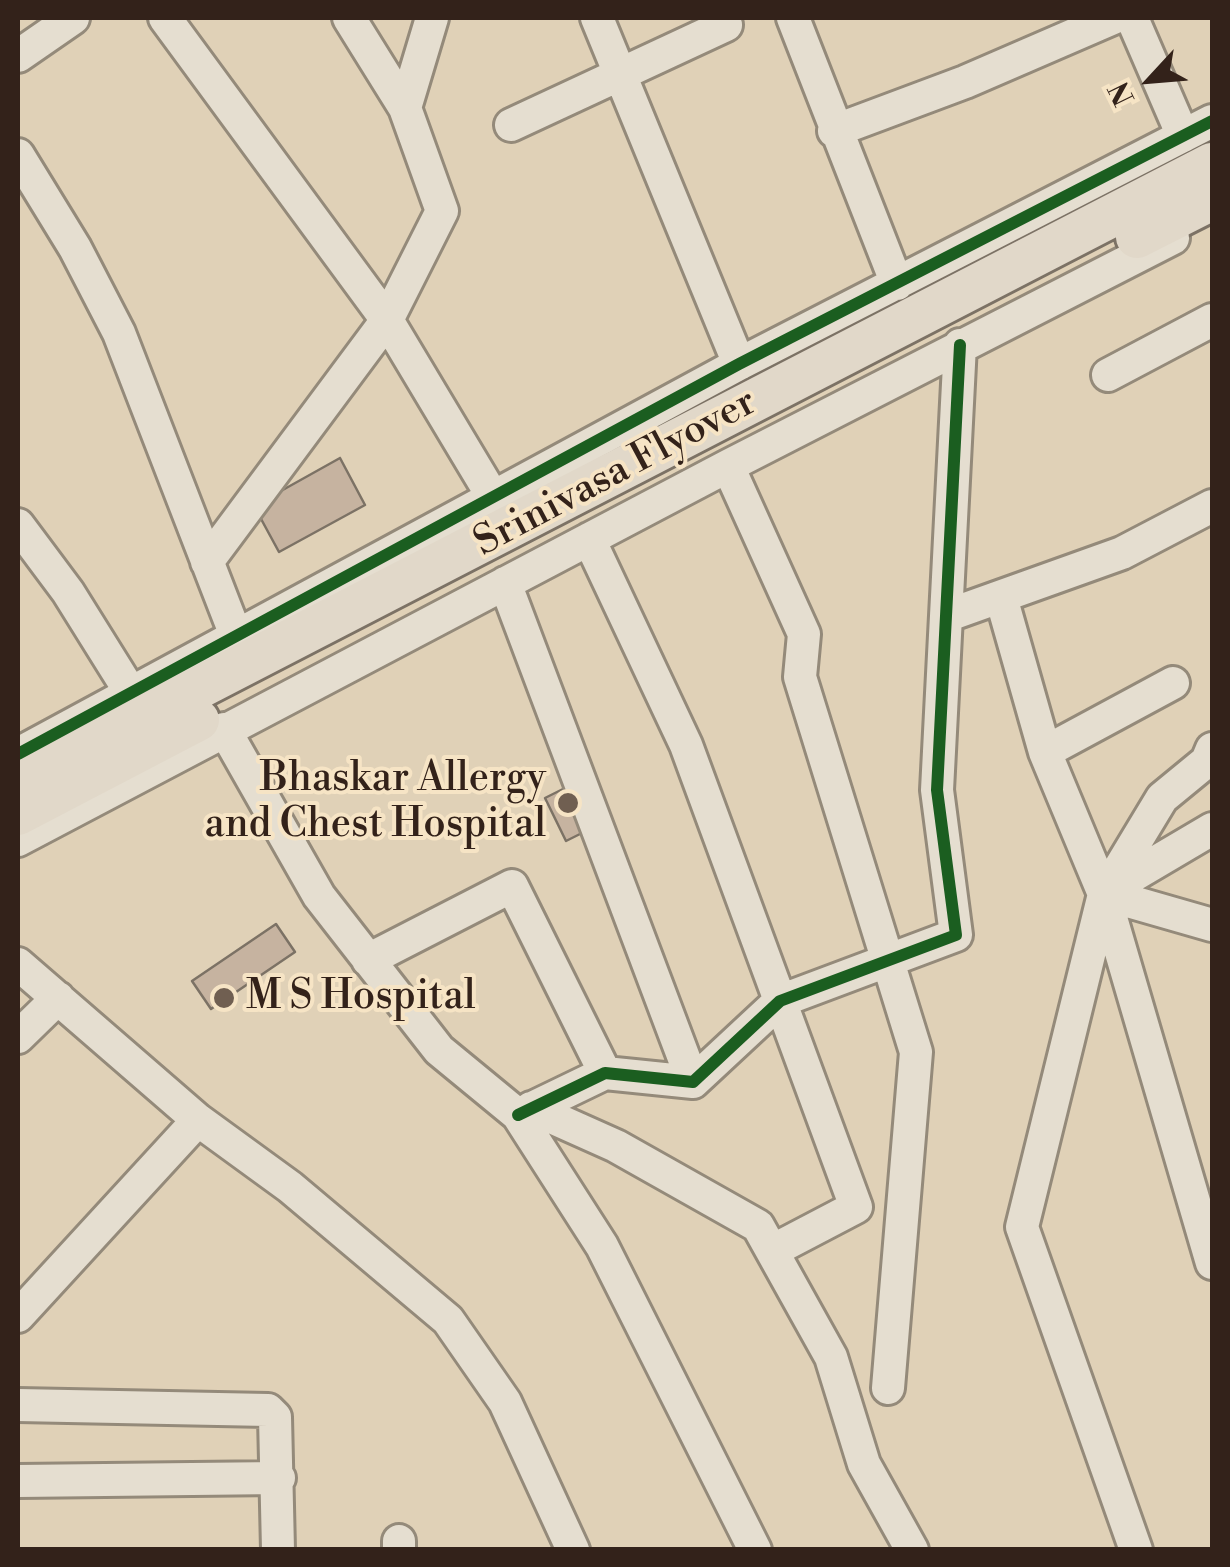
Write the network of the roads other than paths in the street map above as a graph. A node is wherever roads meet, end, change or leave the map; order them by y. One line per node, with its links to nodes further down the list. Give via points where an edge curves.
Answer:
1 (73, 18): 10 (street)
2 (164, 18): 21 (street)
3 (349, 18): 12 (street)
4 (432, 18): 12 (street)
5 (597, 18): 11 (street)
6 (793, 18): 15 (street)
7 (1113, 18): 15 (street)
8 (1132, 18): 16 (street)
9 (726, 24): 11 (street)
10 (18, 56)
11 (620, 76): 14 (street); 24 (street)
12 (405, 108): 21 (street, via 442,211)
13 (1212, 121): 16 (street)
14 (511, 125)
15 (834, 131): 20 (street)
16 (1198, 150): 20 (street); 40 (main road, Srinivasa Flyover)
17 (18, 155): 31 (street, via 118,332)
18 (1212, 198): 42 (main road, Srinivasa Flyover)
19 (1212, 218): 23 (street)
20 (898, 284): 24 (street)
21 (387, 320): 27 (street); 31 (street)
22 (1212, 320): 25 (street)
23 (960, 345): 26 (street); 34 (street)
24 (739, 364): 27 (street)
25 (1108, 376)
26 (728, 466): 30 (street); 48 (street, via 804,634 800,677)
27 (493, 498): 35 (street)
28 (1212, 506): 33 (street, via 1122,553)
29 (18, 526): 37 (street)
30 (589, 539): 32 (street); 51 (street, via 686,745)
31 (207, 562): 35 (street)
32 (505, 584): 38 (street); 54 (street)
33 (1001, 597): 34 (street); 41 (street)
34 (946, 616): 48 (street, via 937,790 956,935)
35 (234, 633): 37 (street)
36 (1173, 683): 41 (street)
37 (131, 693): 40 (street)
38 (224, 729): 44 (street); 47 (street, via 318,896)
39 (1212, 750): 45 (street, via 1208,761 1162,798)
40 (21, 752)
41 (1045, 752): 45 (street)
42 (18, 814)
43 (1212, 829): 45 (street)
44 (18, 840)
45 (1104, 894): 46 (street); 58 (street); 68 (street, via 1022,1227)
46 (1212, 926)
47 (368, 960): 53 (street, via 512,886); 55 (street, via 439,1050)
48 (888, 960): 51 (street); 60 (street, via 916,1052)
49 (18, 964): 50 (street)
50 (58, 998): 52 (street); 56 (street)
51 (780, 1001): 54 (street); 57 (street, via 856,1207)
52 (18, 1037)
53 (605, 1073): 54 (street); 55 (street)
54 (693, 1082)
55 (525, 1112): 57 (street, via 616,1146 758,1226); 66 (street, via 602,1246)
56 (198, 1120): 59 (street); 65 (street, via 448,1320 506,1402)
57 (772, 1251): 67 (street, via 831,1357 864,1464)
58 (1212, 1263)
59 (18, 1316)
60 (888, 1388)
61 (18, 1405): 62 (street, via 268,1410 275,1417)
62 (278, 1478): 63 (street); 64 (street)
63 (18, 1481)
64 (278, 1550)
65 (574, 1550)
66 (754, 1550)
67 (912, 1550)
68 (1136, 1550)

